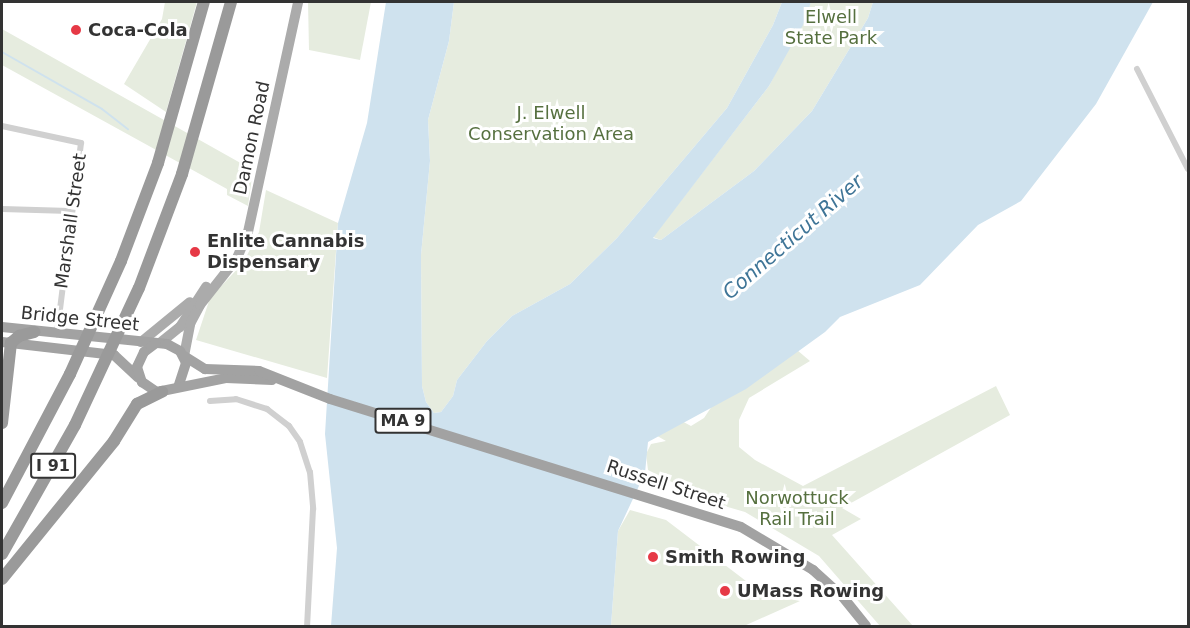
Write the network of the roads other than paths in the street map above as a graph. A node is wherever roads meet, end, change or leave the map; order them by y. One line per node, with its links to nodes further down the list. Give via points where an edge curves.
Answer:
1 (204, 2): 26 (highway, I 91, via 158,163 98,315)
2 (231, 2): 27 (highway, I 91, via 196,132 126,318 57,460)
3 (298, 2): 9 (main road, Damon Road, via 253,215 237,258)
4 (1137, 69): 6 (street)
5 (2, 126): 8 (street, Marshall Street, via 81,143)
6 (1188, 169)
7 (2, 209): 8 (street)
8 (70, 211): 13 (street, Marshall Street)
9 (222, 274): 10 (main road, Damon Road); 17 (main road, Damon Road, via 190,324)
10 (195, 298): 14 (main road, Damon Road); 16 (main road, Damon Road, via 180,327)
11 (2, 327): 12 (highway, Bridge Street)
12 (34, 332): 13 (highway, Bridge Street); 15 (highway)
13 (57, 334): 14 (highway, Bridge Street)
14 (141, 342): 16 (highway, Bridge Street)
15 (6, 343): 19 (highway, Bridge Street, via 114,355); 22 (highway)
16 (158, 343): 17 (highway, via 177,348); 19 (highway, via 141,357)
17 (184, 356): 20 (highway, MA 9, via 205,369 250,369); 21 (highway, via 185,374)
18 (2, 375): 22 (highway)
19 (138, 377): 23 (highway, via 150,390)
20 (278, 381): 21 (highway, MA 9, via 235,377); 30 (highway, Russell Street / MA 9, via 741,527 785,550 826,581)
21 (178, 387): 23 (highway)
22 (5, 392): 25 (highway)
23 (162, 392): 28 (highway, via 137,404 114,441)
24 (210, 401): 29 (street, via 236,399 267,409 289,426 301,444 310,472 313,509)
25 (2, 423)
26 (2, 503)
27 (2, 554)
28 (2, 579)
29 (307, 627)
30 (866, 627)

